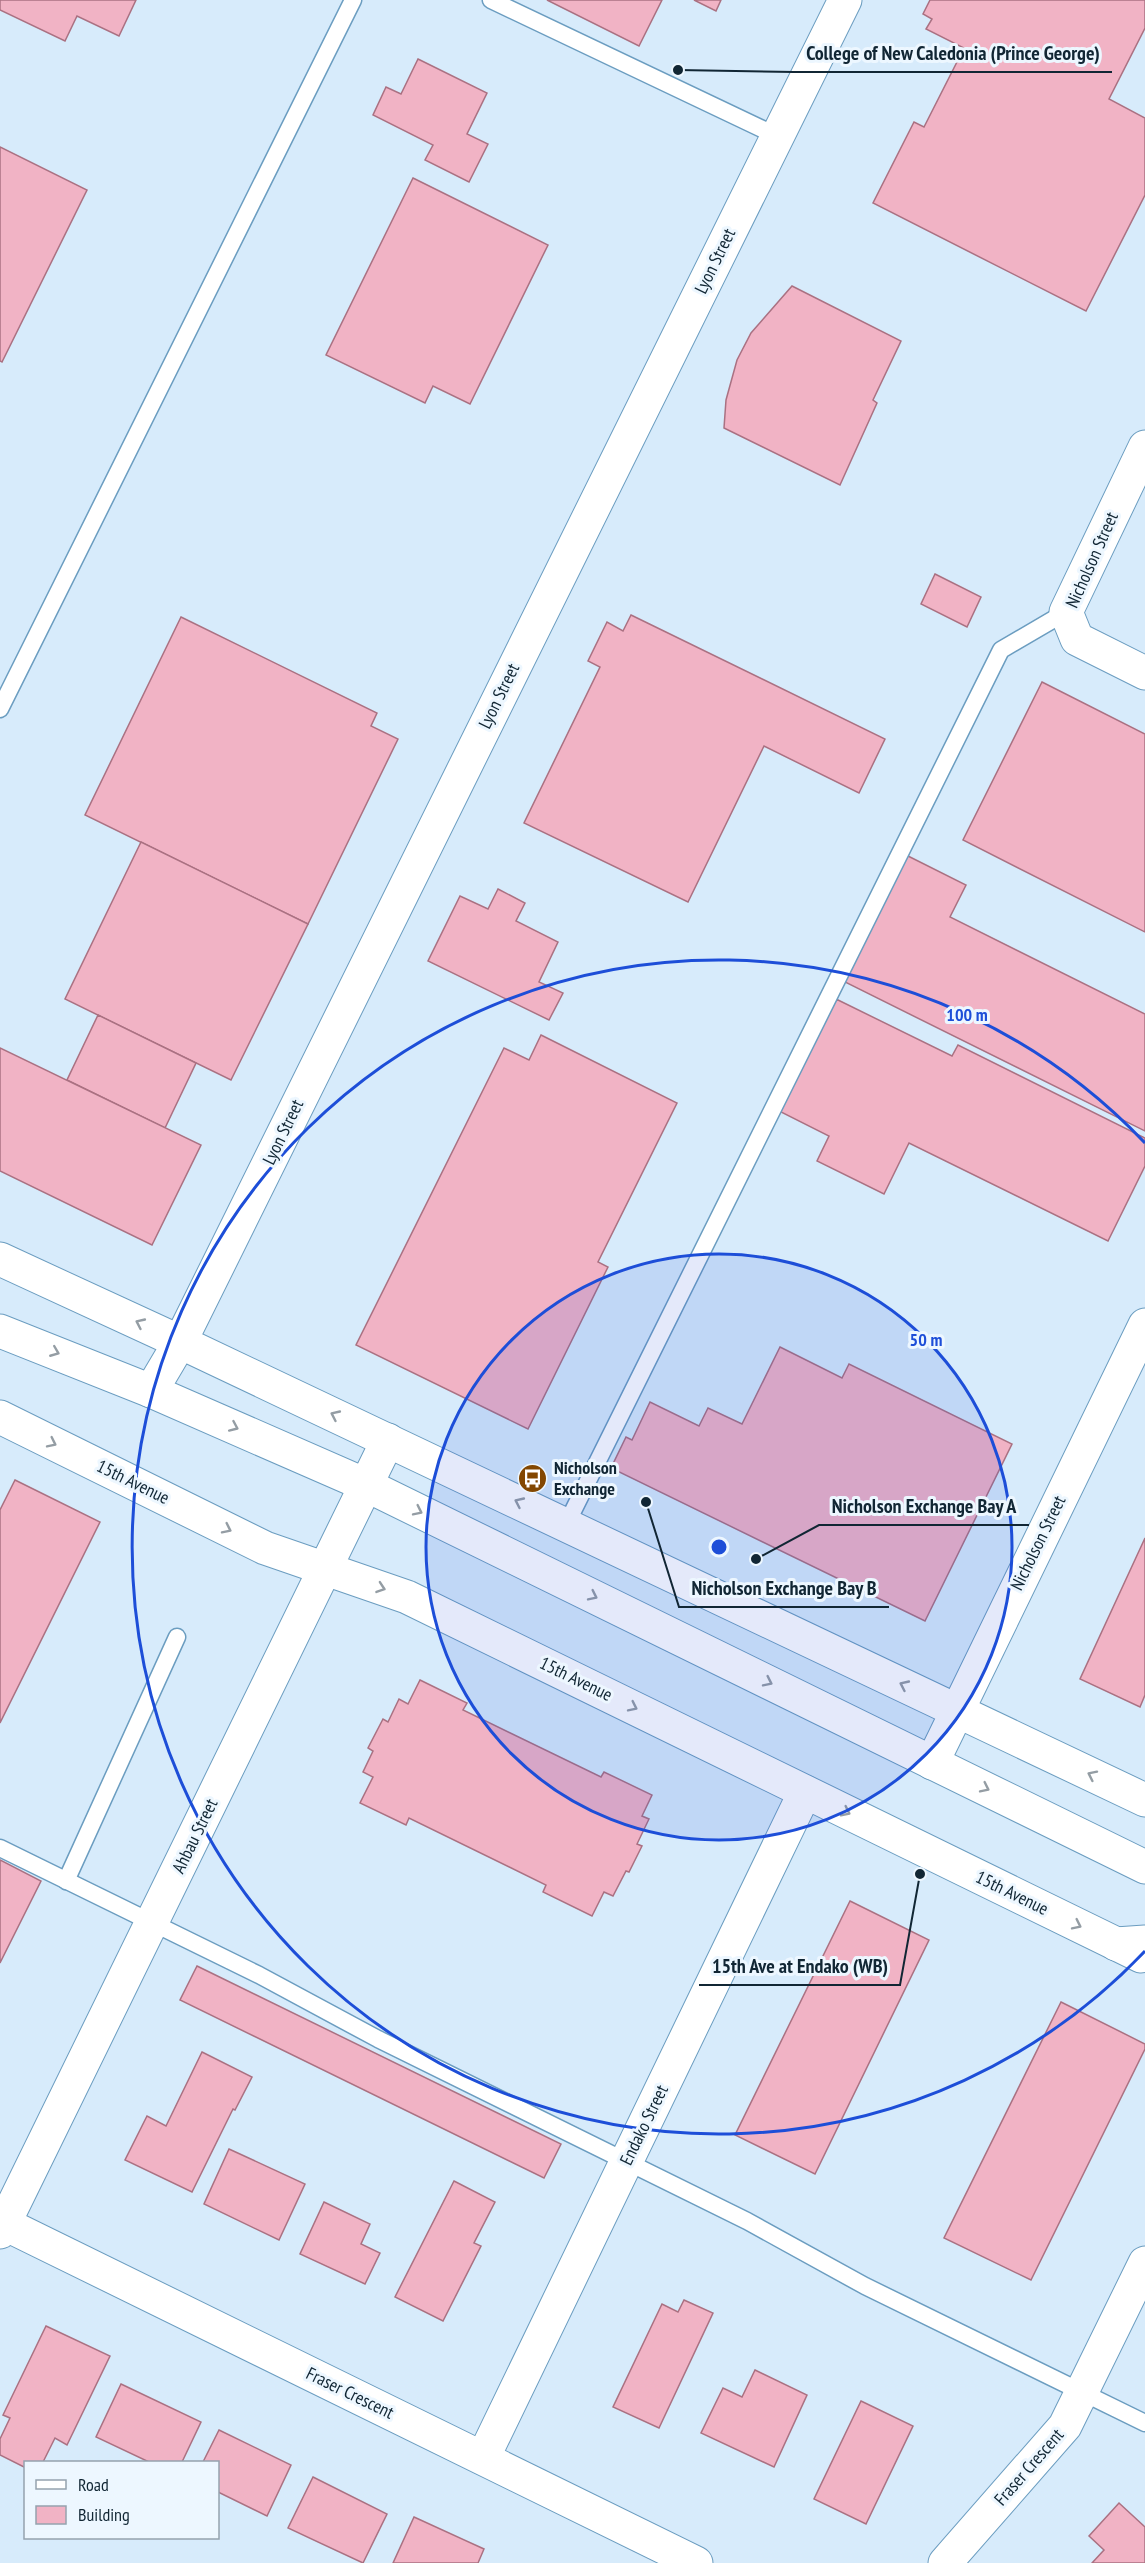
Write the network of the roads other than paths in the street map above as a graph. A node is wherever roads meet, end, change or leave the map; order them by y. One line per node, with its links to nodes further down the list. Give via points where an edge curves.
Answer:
1 (353, 0): 8 (lane)
2 (491, 0): 4 (lane)
3 (845, 0): 4 (street, Lyon Street)
4 (777, 136): 12 (street, Lyon Street)
5 (1145, 447): 6 (street, Nicholson Street)
6 (1066, 612): 7 (street, Nicholson Street, via 1077,639); 17 (lane, via 1001,650)
7 (1145, 673)
8 (0, 709)
9 (0, 1260): 12 (street, one-way to 9)
10 (1145, 1325): 20 (street, Nicholson Street)
11 (0, 1331): 13 (street, one-way to 13)
12 (180, 1341): 13 (street, Lyon Street); 15 (street, one-way to 12)
13 (152, 1391): 16 (street, one-way to 16)
14 (0, 1417): 18 (street, 15th Avenue, one-way to 18, via 265,1548)
15 (388, 1440): 16 (street, Ahbau Street); 17 (street, one-way to 15)
16 (366, 1485): 18 (street, Ahbau Street); 21 (street, one-way to 21)
17 (566, 1525): 20 (street, one-way to 17)
18 (326, 1568): 22 (street, 15th Avenue, one-way to 22, via 407,1597); 27 (street, Ahbau Street)
19 (177, 1637): 26 (lane)
20 (957, 1710): 21 (street, Nicholson Street); 23 (street, one-way to 20)
21 (932, 1762): 25 (street, one-way to 25)
22 (805, 1792): 28 (street, 15th Avenue, one-way to 28); 30 (street, Endako Street)
23 (1145, 1800)
24 (0, 1848): 26 (lane)
25 (1145, 1867)
26 (66, 1881): 27 (lane)
27 (153, 1922): 30 (lane); 31 (street, Ahbau Street)
28 (1130, 1943): 29 (street, 15th Avenue)
29 (1145, 1959)
30 (626, 2162): 33 (lane, via 747,2221 865,2286); 35 (street, Endako Street)
31 (2, 2228): 35 (street, Fraser Crescent)
32 (1145, 2263): 33 (street, Fraser Crescent)
33 (1082, 2392): 34 (lane); 37 (street, Fraser Crescent, via 1065,2426)
34 (1145, 2423)
35 (483, 2458): 36 (street, Fraser Crescent)
36 (696, 2563)
37 (945, 2563)

